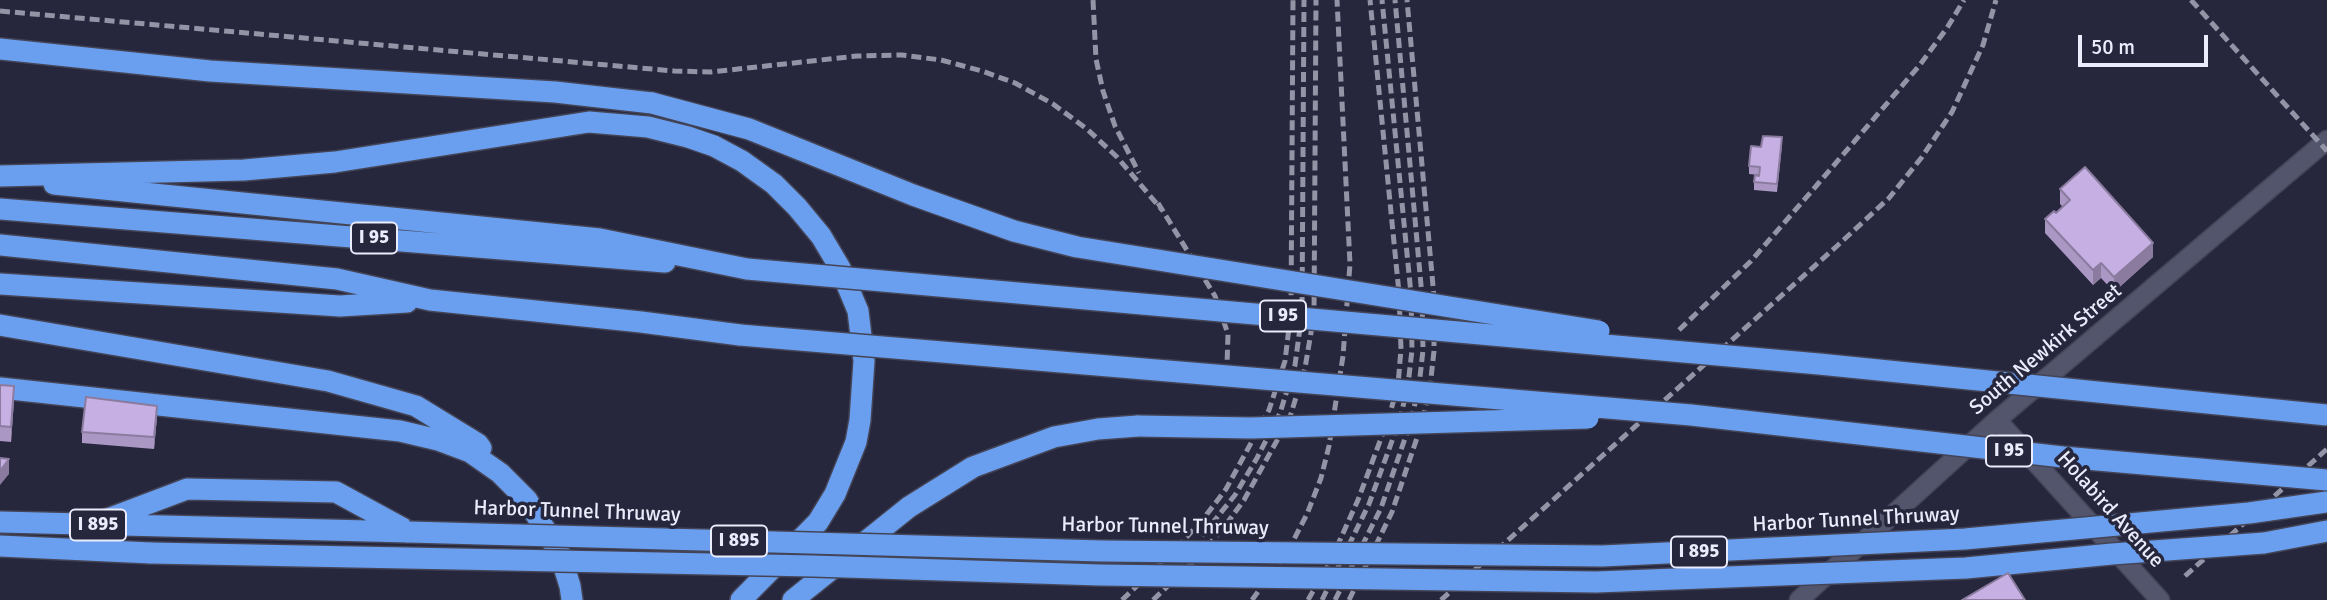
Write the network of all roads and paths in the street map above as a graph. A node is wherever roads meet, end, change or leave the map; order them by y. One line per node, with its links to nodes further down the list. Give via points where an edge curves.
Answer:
1 (0, 49): 10 (highway, bridge, via 210,71 555,92 652,103 749,129 993,224 1077,247)
2 (2327, 140): 14 (street, South Newkirk Street)
3 (0, 177): 6 (highway, I 95, via 587,237); 26 (highway, bridge, via 244,170 322,163 589,122 648,127 714,146 742,160 774,184 821,236 858,311 864,361 860,419 835,494 818,522)
4 (0, 209): 6 (highway, I 95)
5 (0, 245): 8 (highway, I 95, via 337,279)
6 (747, 269): 10 (highway, I 95, bridge)
7 (0, 284): 8 (highway, I 95, via 340,306)
8 (429, 300): 12 (highway, I 95, bridge, via 740,335)
9 (0, 325): 15 (highway, via 328,381 416,406 478,444)
10 (1819, 364): 13 (highway, I 95, bridge)
11 (0, 388): 15 (highway, via 400,431 470,452)
12 (1691, 415): 16 (highway, I 95, bridge, via 2063,457); 27 (highway, bridge, via 1251,428 1138,426 1054,437 973,467 944,483)
13 (2327, 415)
14 (1997, 419): 28 (street, South Newkirk Street); 29 (street, Holabird Avenue)
15 (500, 473): 25 (highway, bridge, via 527,500 560,554)
16 (2327, 480)
17 (2327, 502): 21 (highway, Harbor Tunnel Thruway / I 895, bridge, via 1965,539 1602,556 1102,551)
18 (5, 521): 19 (highway, Harbor Tunnel Thruway / I 895)
19 (93, 525): 21 (highway, Harbor Tunnel Thruway / I 895); 21 (highway, via 187,489 336,492)
20 (2327, 531): 22 (highway, I 895)
21 (409, 532)
22 (2264, 543): 23 (highway, I 895, bridge, via 1966,568 1595,582 1100,575); 24 (highway)
23 (0, 546)
24 (2327, 546)
25 (572, 600)
26 (741, 600)
27 (793, 600)
28 (1799, 600)
29 (2160, 600)

